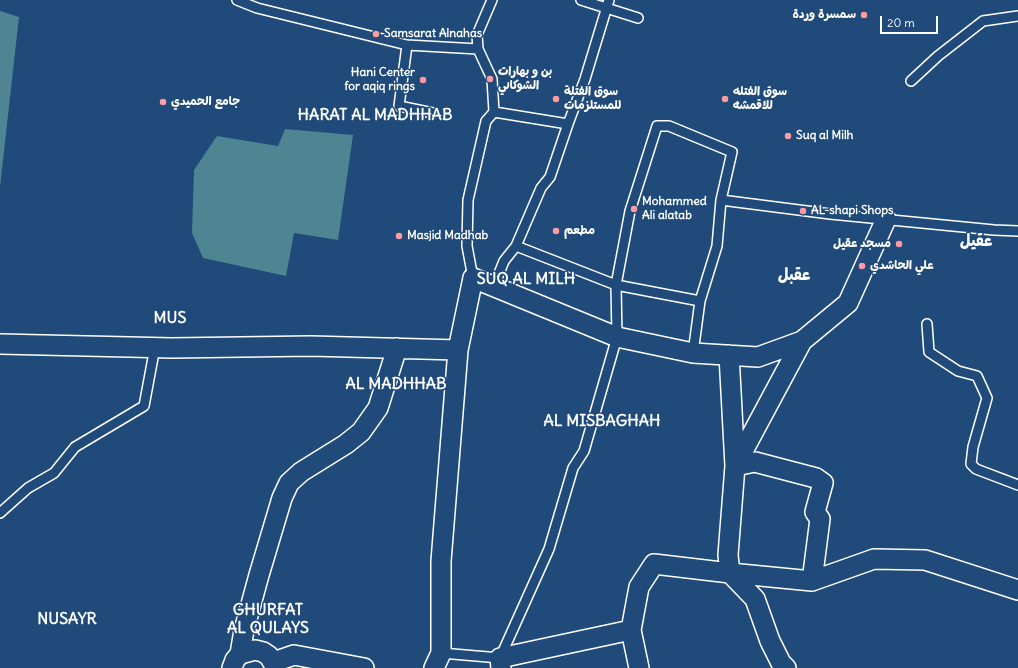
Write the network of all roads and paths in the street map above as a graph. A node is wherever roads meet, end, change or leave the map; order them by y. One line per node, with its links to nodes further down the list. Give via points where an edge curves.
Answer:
1 (237, 0): 7 (lane, via 257,8)
2 (492, 0): 8 (lane, via 477,35)
3 (581, 0): 4 (lane)
4 (608, 4): 6 (lane); 12 (lane)
5 (1018, 16): 9 (lane, via 983,21)
6 (638, 18)
7 (407, 45): 8 (lane); 11 (lane, via 399,106)
8 (478, 49): 10 (lane, via 492,79)
9 (911, 81)
10 (494, 112): 12 (lane); 17 (lane, via 486,121 468,200 467,246)
11 (433, 113)
12 (568, 124): 16 (lane, via 550,177 541,188)
13 (721, 200): 14 (lane); 18 (lane, via 732,152 669,126 657,126 630,211); 20 (lane, via 717,246)
14 (886, 220): 15 (lane); 23 (street, via 848,303)
15 (1018, 231)
16 (516, 246): 18 (lane); 19 (lane, via 504,261)
17 (472, 278): 19 (street); 27 (street)
18 (616, 285): 20 (lane); 22 (lane)
19 (494, 286): 22 (street)
20 (700, 300): 28 (lane)
21 (927, 324): 31 (lane, via 929,352 958,371 977,376 987,398 971,464 976,469)
22 (617, 337): 28 (street); 39 (lane, via 584,451 573,468 549,549)
23 (802, 341): 29 (street, via 758,357); 30 (street)
24 (0, 344): 25 (street)
25 (155, 347): 26 (street); 32 (lane, via 144,406 75,447 54,473 28,488)
26 (396, 348): 27 (street); 38 (street, via 378,408 361,432 301,472 289,483 259,574)
27 (458, 350): 37 (street, via 441,561)
28 (693, 353): 29 (street)
29 (729, 355): 30 (street)
30 (735, 466): 33 (street, via 728,555); 34 (street, via 755,462 816,478 822,483 815,512 820,519)
31 (1018, 485)
32 (0, 513)
33 (730, 573): 34 (street); 36 (street, via 654,564 639,587); 43 (street, via 755,599 770,642)
34 (812, 581): 35 (street, via 874,559 925,560)
35 (1018, 590)
36 (631, 630): 39 (street); 42 (street)
37 (438, 660): 39 (lane)
38 (236, 661): 40 (street, via 247,651 263,652)
39 (501, 663)
40 (275, 665): 41 (street, via 294,655)
41 (364, 668)
42 (639, 668)
43 (786, 668)

